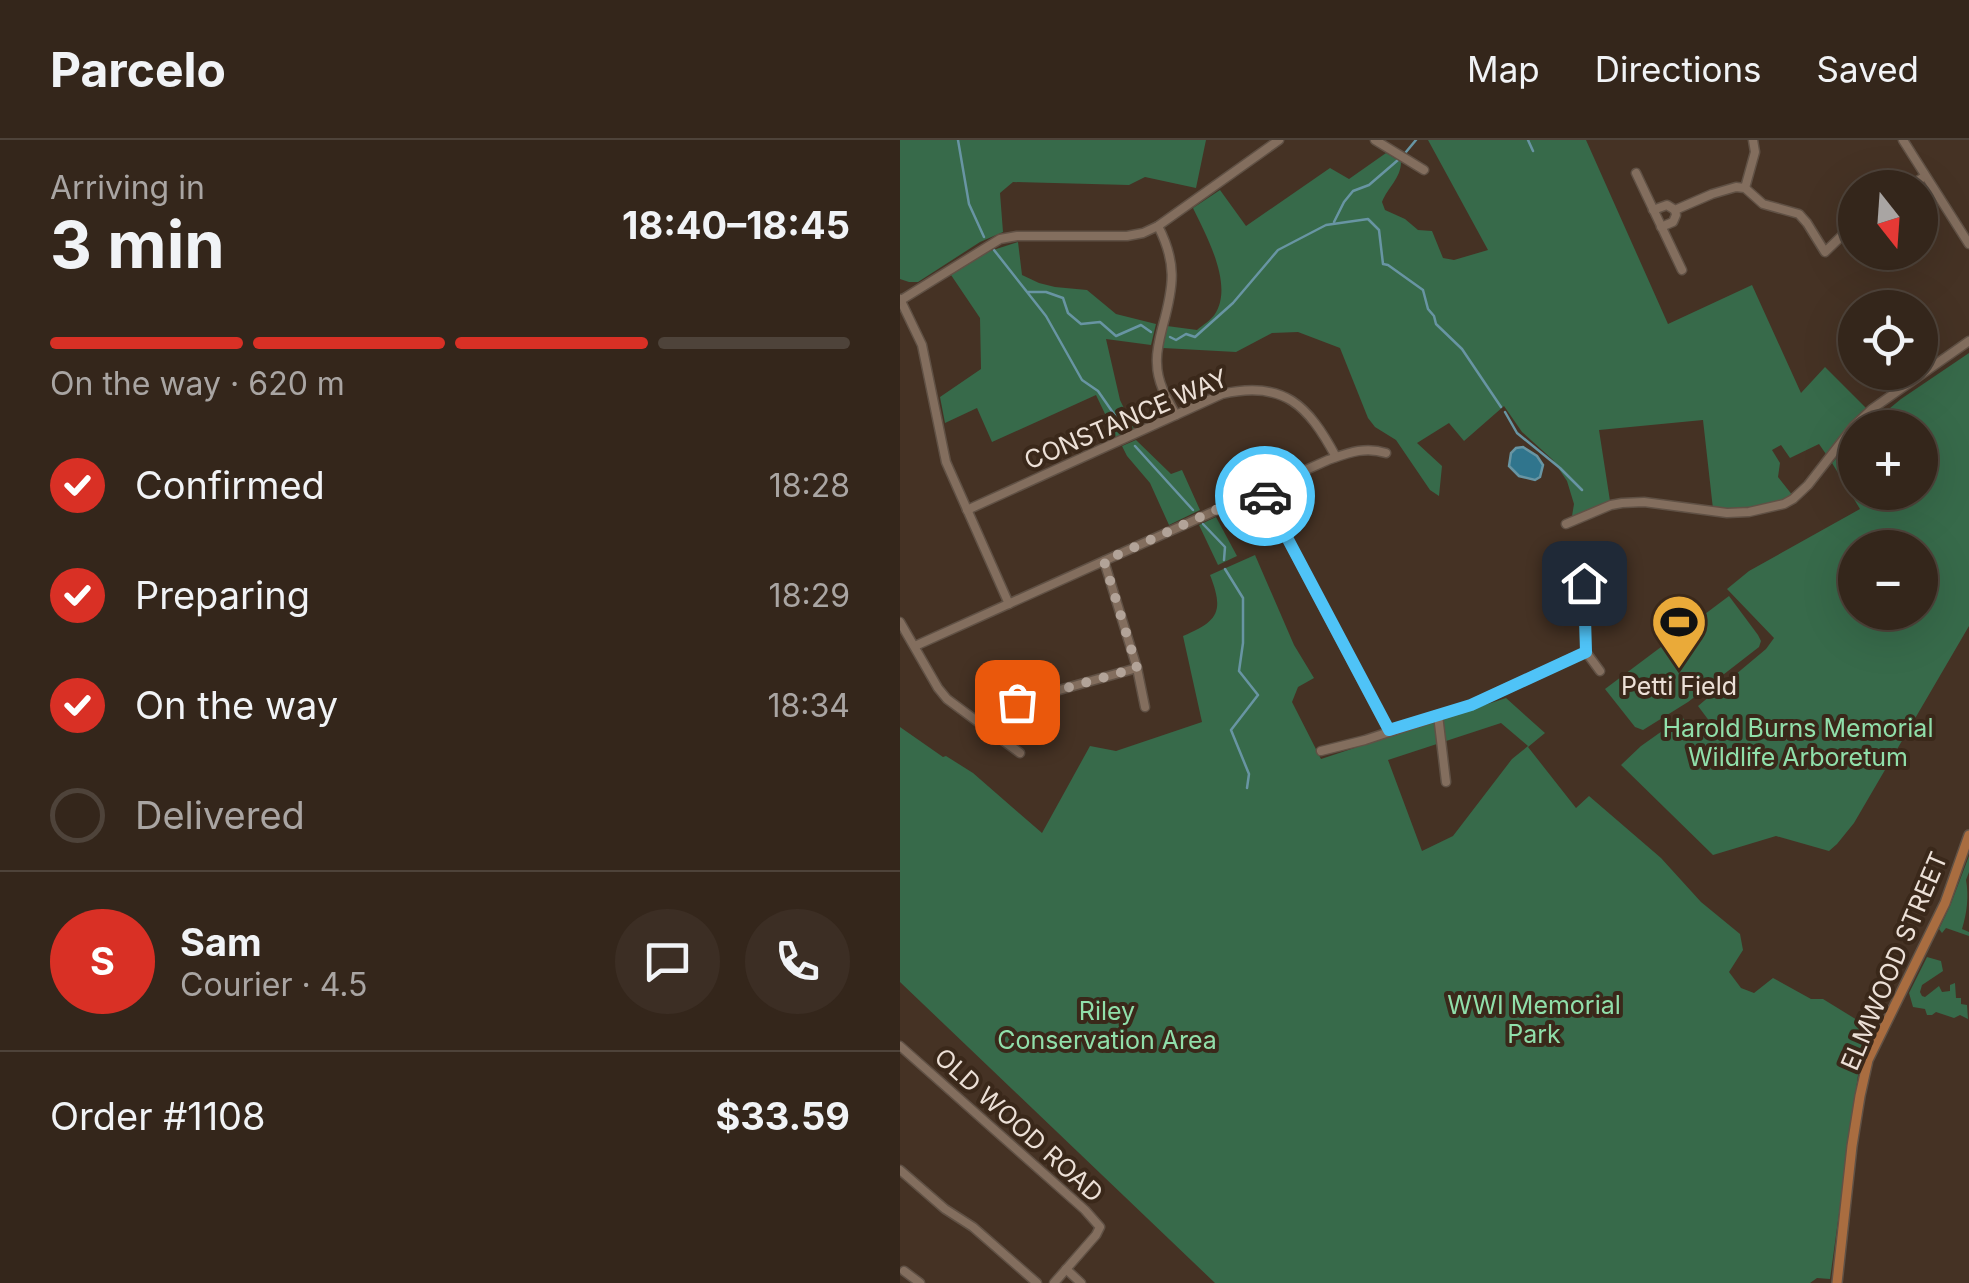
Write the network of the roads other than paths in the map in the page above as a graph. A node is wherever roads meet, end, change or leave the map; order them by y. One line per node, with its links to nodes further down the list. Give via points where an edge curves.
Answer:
1 (1376, 140): 5 (street)
2 (1753, 140): 8 (street)
3 (1904, 140): 6 (street)
4 (1275, 141): 12 (street)
5 (1424, 170)
6 (1922, 170)
7 (1636, 173): 10 (street)
8 (1745, 188): 11 (street); 14 (street, via 1763,204 1799,214 1825,252)
9 (1938, 195): 15 (street)
10 (1653, 210): 11 (street); 13 (street)
11 (1675, 210): 13 (street, via 1673,222)
12 (1158, 226): 17 (street, via 1128,236 1000,240); 19 (street, via 1173,275 1156,361)
13 (1662, 228): 16 (street)
14 (1838, 239)
15 (1968, 240)
16 (1682, 270)
17 (901, 300): 23 (street, via 922,345 946,462)
18 (1969, 341): 24 (street, via 1872,409 1784,504 1727,513 1622,503)
19 (1176, 415): 21 (street, CONSTANCE WAY, via 1222,394 1263,389 1297,403); 23 (street, CONSTANCE WAY)
20 (1386, 453): 21 (street, via 1358,450)
21 (1336, 457): 22 (street)
22 (1262, 489): 25 (street); 36 (street)
23 (966, 510): 27 (street)
24 (1566, 524)
25 (1104, 561): 27 (street); 31 (street)
26 (1575, 574): 30 (street, via 1584,583)
27 (1009, 604): 29 (street)
28 (900, 622): 29 (street)
29 (915, 646): 35 (street, via 938,688)
30 (1586, 652): 32 (street); 34 (street)
31 (1137, 668): 33 (street); 35 (street, via 1017,702)
32 (1600, 671)
33 (1145, 707)
34 (1438, 715): 36 (street); 39 (street)
35 (986, 727): 38 (street)
36 (1389, 730): 37 (street)
37 (1321, 752)
38 (1020, 753)
39 (1446, 782)
40 (1969, 835): 49 (main road, ELMWOOD STREET, via 1944,903 1868,1060)
41 (900, 1046): 43 (street, OLD WOOD ROAD, via 1100,1226)
42 (900, 1170): 46 (street)
43 (1066, 1269): 47 (street, OLD WOOD ROAD); 48 (street)
44 (904, 1270): 45 (street)
45 (920, 1283)
46 (1037, 1283)
47 (1054, 1283)
48 (1081, 1283)
49 (1837, 1283)

